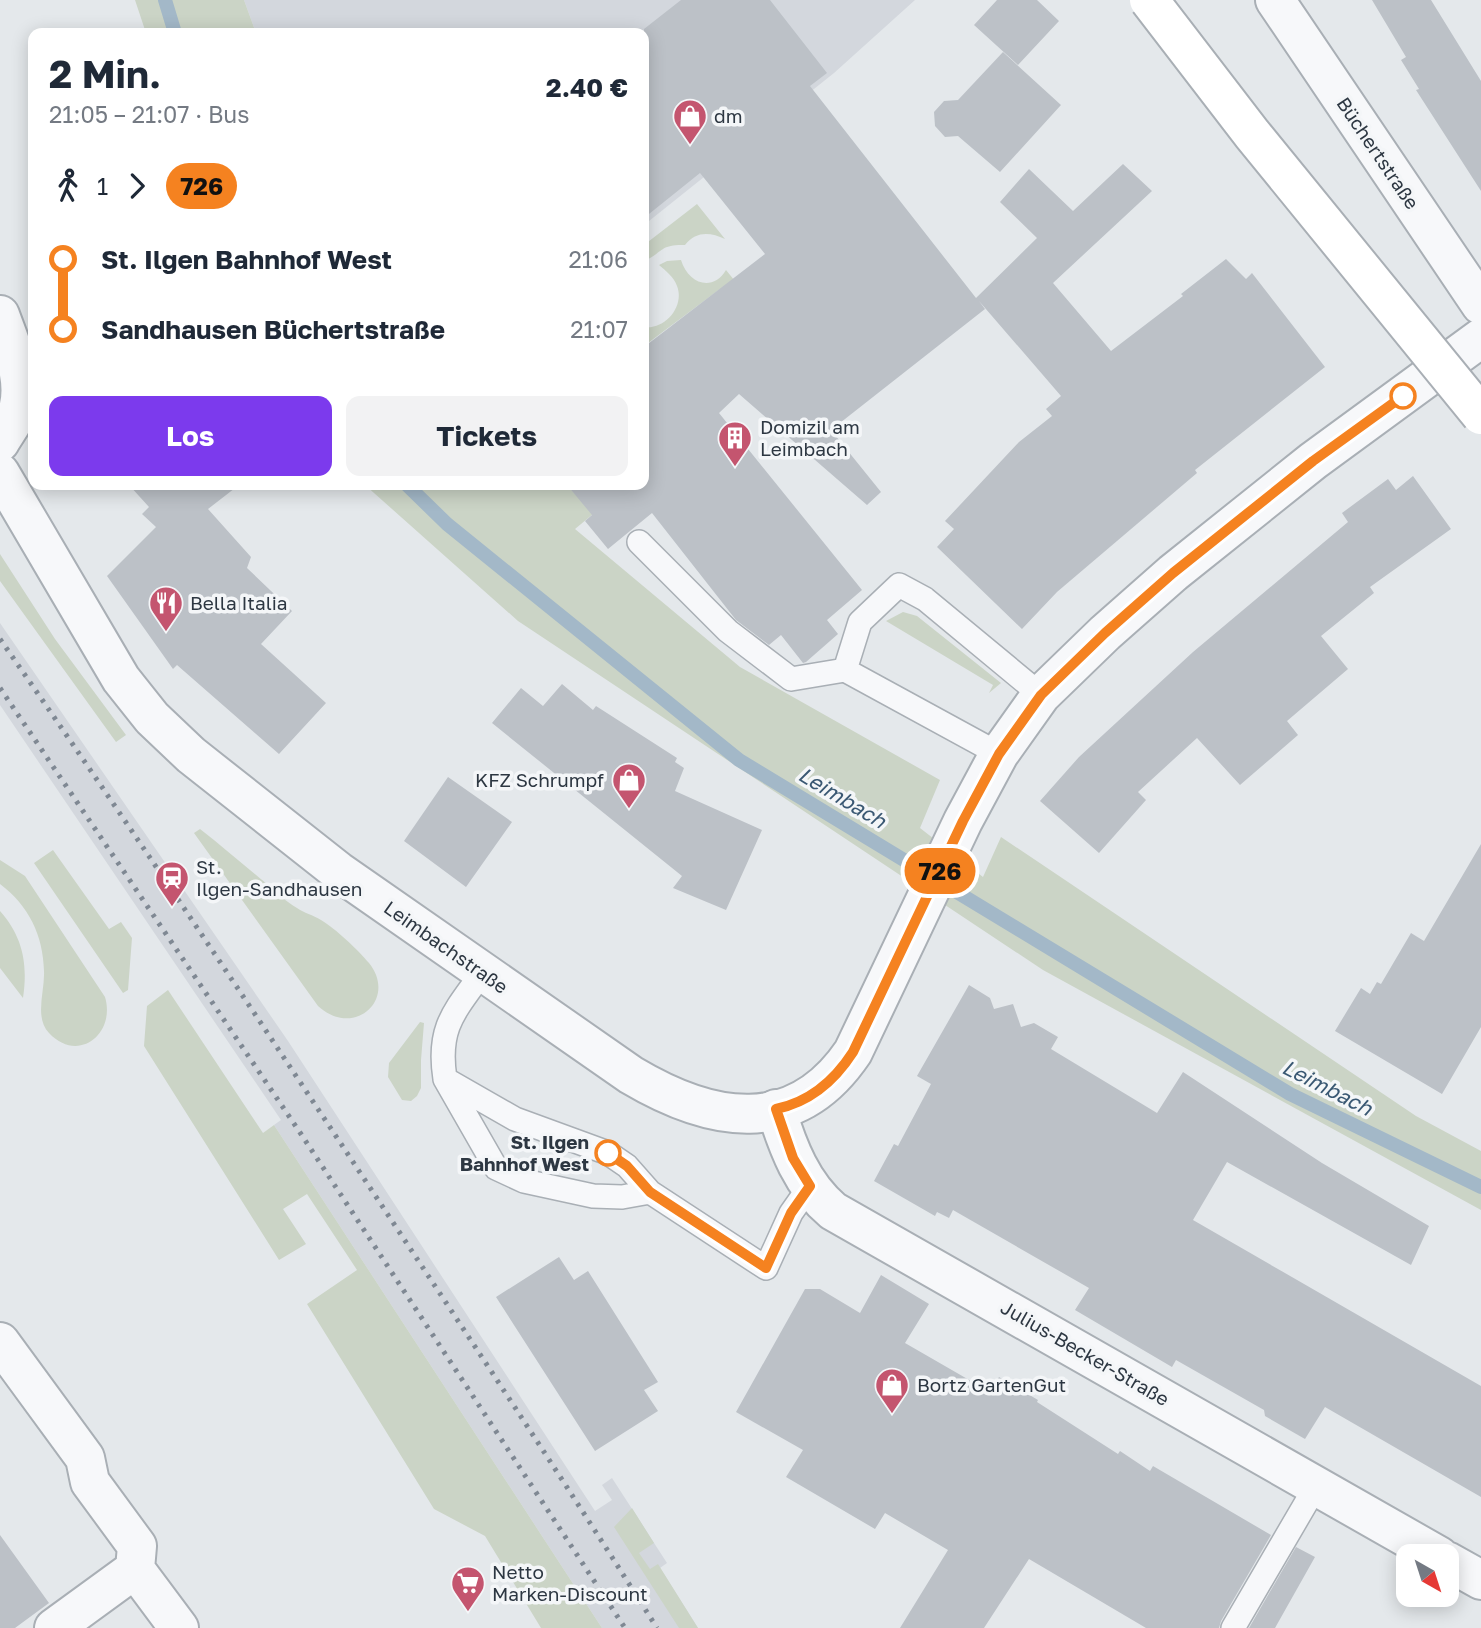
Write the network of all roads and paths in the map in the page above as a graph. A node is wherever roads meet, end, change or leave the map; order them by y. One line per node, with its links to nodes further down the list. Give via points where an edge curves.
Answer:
1 (1149, 0): 6 (main road, bridge)
2 (1275, 0): 3 (street, Büchertstraße)
3 (1481, 305)
4 (0, 315): 7 (street, via 22,388 17,414)
5 (1481, 338): 11 (street, Leimbachstraße, via 1313,461 1173,573)
6 (1481, 415)
7 (0, 442)
8 (0, 473): 13 (street, Leimbachstraße, via 110,660 152,718 191,755 338,871)
9 (639, 542): 10 (lane, via 728,631 791,679)
10 (845, 670): 11 (lane, via 860,622 899,585 925,599); 12 (lane)
11 (1041, 695): 12 (street, Leimbachstraße)
12 (999, 754): 15 (street, Leimbachstraße, via 846,1063 815,1093)
13 (482, 973): 14 (lane, via 444,1033); 15 (street, Leimbachstraße, via 631,1075 682,1102 730,1114)
14 (445, 1079): 17 (lane, via 515,1119 608,1153); 17 (lane, via 496,1168 524,1181 593,1196)
15 (776, 1109): 16 (street, Julius-Becker-Straße, via 793,1158)
16 (810, 1186): 17 (lane, via 791,1213 766,1268); 19 (street, Julius-Becker-Straße, via 833,1211)
17 (650, 1192)
18 (0, 1342): 22 (street, via 85,1458 90,1482 137,1546)
19 (1316, 1486): 20 (street, Julius-Becker-Straße); 26 (lane)
20 (1418, 1544)
21 (1460, 1568): 23 (street)
22 (135, 1569): 24 (street); 25 (street)
23 (1481, 1580)
24 (54, 1628)
25 (179, 1628)
26 (1233, 1628)

